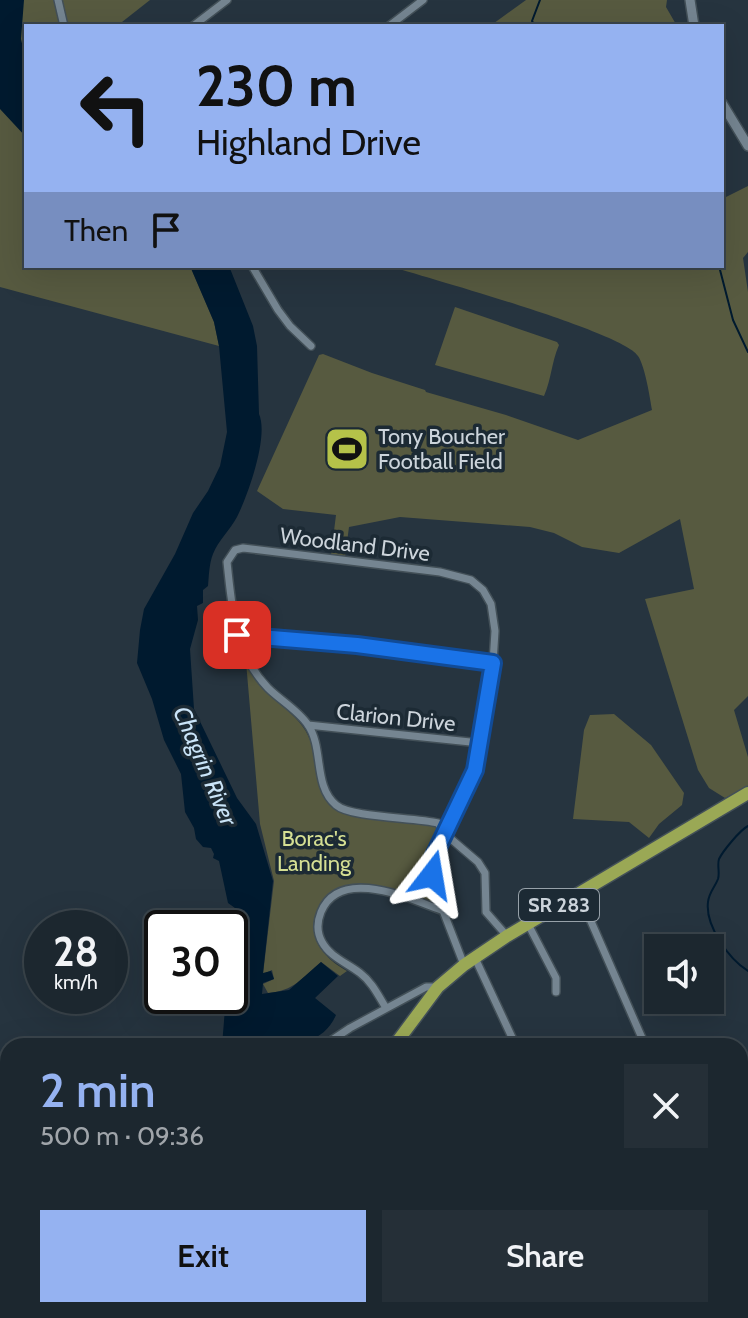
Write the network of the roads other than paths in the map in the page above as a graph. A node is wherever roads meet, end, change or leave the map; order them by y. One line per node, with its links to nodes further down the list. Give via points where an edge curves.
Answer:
1 (58, 0): 5 (street)
2 (227, 0): 6 (street)
3 (423, 0): 7 (street)
4 (690, 0): 8 (street)
5 (64, 24)
6 (196, 24)
7 (392, 24)
8 (694, 24)
9 (724, 106): 10 (street)
10 (744, 133): 11 (street)
11 (748, 146)
12 (253, 268): 13 (street, via 284,318)
13 (311, 346)
14 (237, 635): 15 (street); 15 (street, Woodland Drive, via 227,562 243,548 471,580 491,604); 16 (street, via 265,685)
15 (493, 663): 17 (street)
16 (308, 725): 17 (street, Clarion Drive); 19 (street, via 334,804 345,811 438,823)
17 (480, 743): 19 (street, via 475,770)
18 (748, 793): 20 (main road, SR 283)
19 (444, 833): 21 (street, via 432,860); 23 (street, via 485,873 486,912)
20 (579, 894): 22 (main road, SR 283); 31 (street)
21 (444, 911): 24 (street); 27 (street, via 385,890 341,891 325,904 318,930 321,941 371,983)
22 (528, 924): 23 (main road, SR 283); 26 (street, via 556,978)
23 (507, 936): 24 (main road, SR 283)
24 (469, 961): 25 (main road, SR 283); 30 (street)
25 (438, 987): 27 (street, via 426,987); 29 (main road, SR 283)
26 (556, 992)
27 (386, 1008): 28 (street)
28 (336, 1038)
29 (400, 1038)
30 (512, 1038)
31 (642, 1038)

